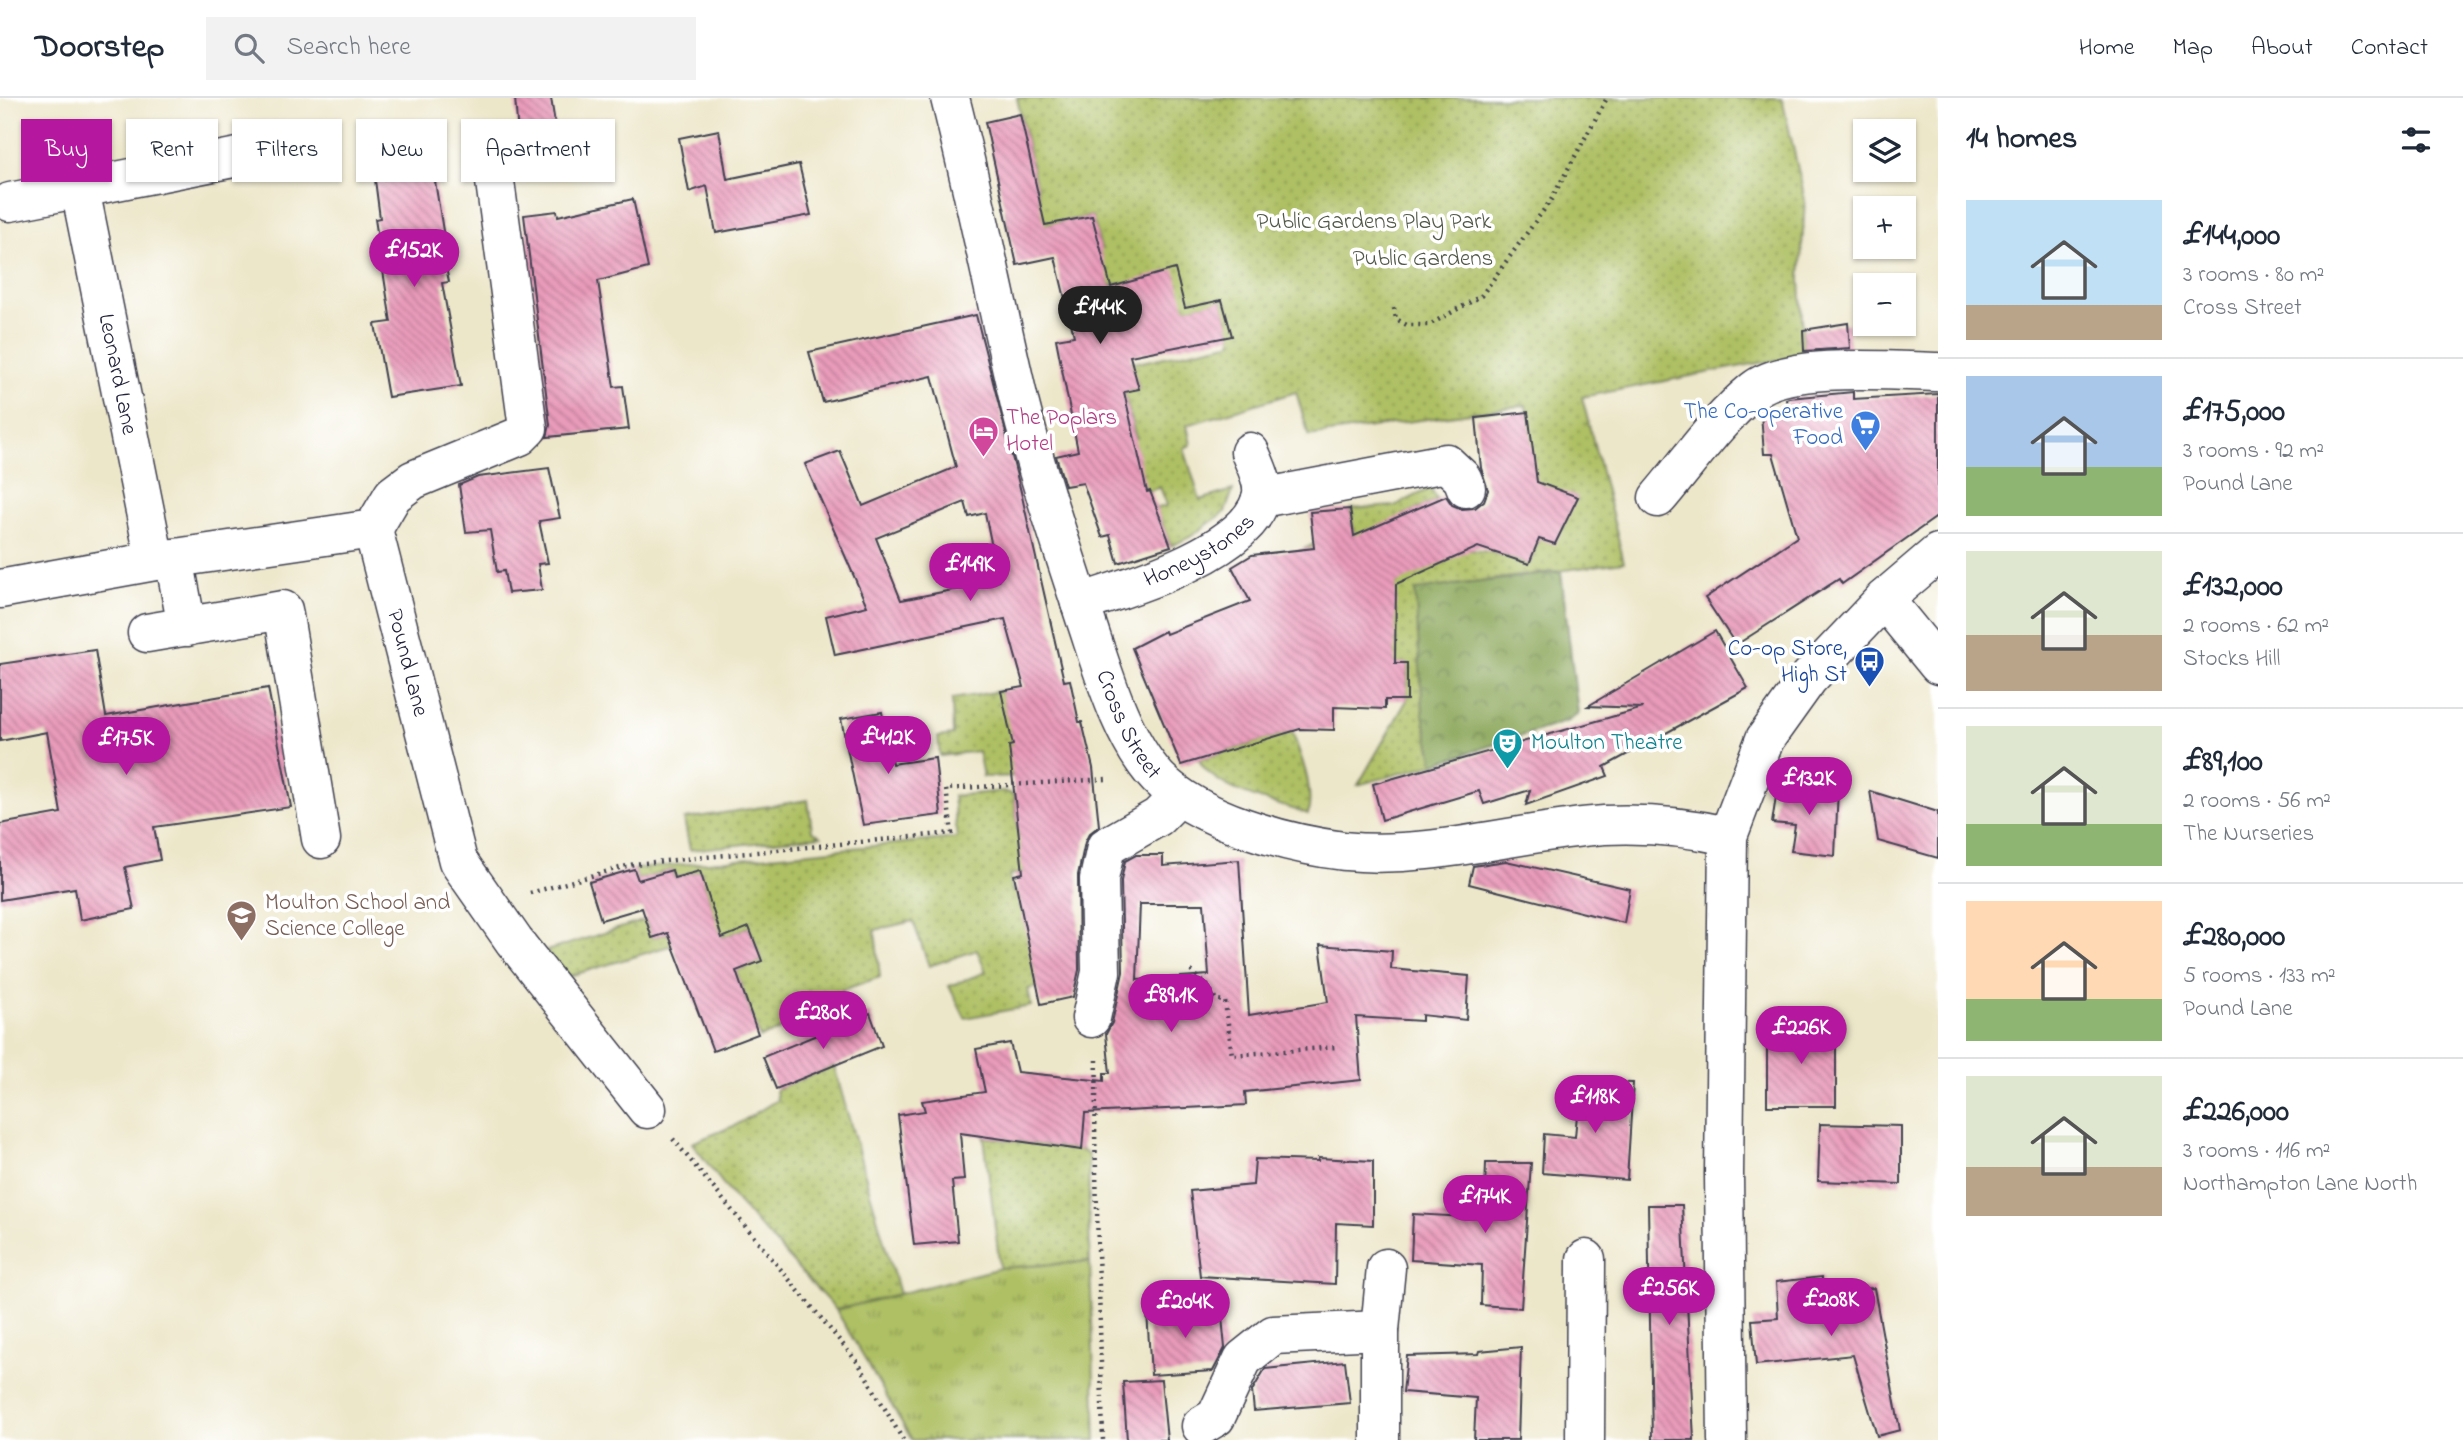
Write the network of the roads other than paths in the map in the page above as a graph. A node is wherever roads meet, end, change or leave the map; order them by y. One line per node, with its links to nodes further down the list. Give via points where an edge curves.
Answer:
1 (950, 98): 16 (street, Cross Street, via 1021,407)
2 (232, 158): 4 (street)
3 (495, 182): 11 (street, via 528,428 520,436 413,480 393,495)
4 (80, 189): 5 (street); 13 (street, Leonard Lane)
5 (10, 202)
6 (1938, 372): 10 (street, via 1839,370 1795,375 1755,388)
7 (1250, 452): 9 (street, Honeystones)
8 (1466, 488): 9 (street, via 1446,463)
9 (1261, 498): 16 (street, Honeystones, via 1224,542 1192,561)
10 (1658, 498)
11 (373, 529): 13 (street); 24 (street, Pound Lane, via 458,861)
12 (1938, 553): 15 (street)
13 (164, 559): 14 (street); 17 (street, Leonard Lane)
14 (0, 589)
15 (1884, 599): 19 (street); 21 (street, via 1808,679 1765,739)
16 (1080, 603): 20 (street, Cross Street, via 1115,702 1138,751)
17 (187, 626): 18 (street); 22 (street, via 283,610)
18 (147, 633)
19 (1938, 665)
20 (1167, 786): 21 (street, Cross Street, via 1277,836 1346,851 1418,852 1604,825 1685,827); 23 (street, via 1158,817 1107,847 1099,879 1101,972)
21 (1728, 836): 31 (street)
22 (321, 839)
23 (1091, 1018)
24 (647, 1109)
25 (1586, 1259): 30 (street)
26 (1385, 1268): 27 (street)
27 (1380, 1330): 28 (street, via 1273,1335 1243,1359 1216,1417); 29 (street)
28 (1200, 1426)
29 (1380, 1440)
30 (1585, 1440)
31 (1727, 1440)

